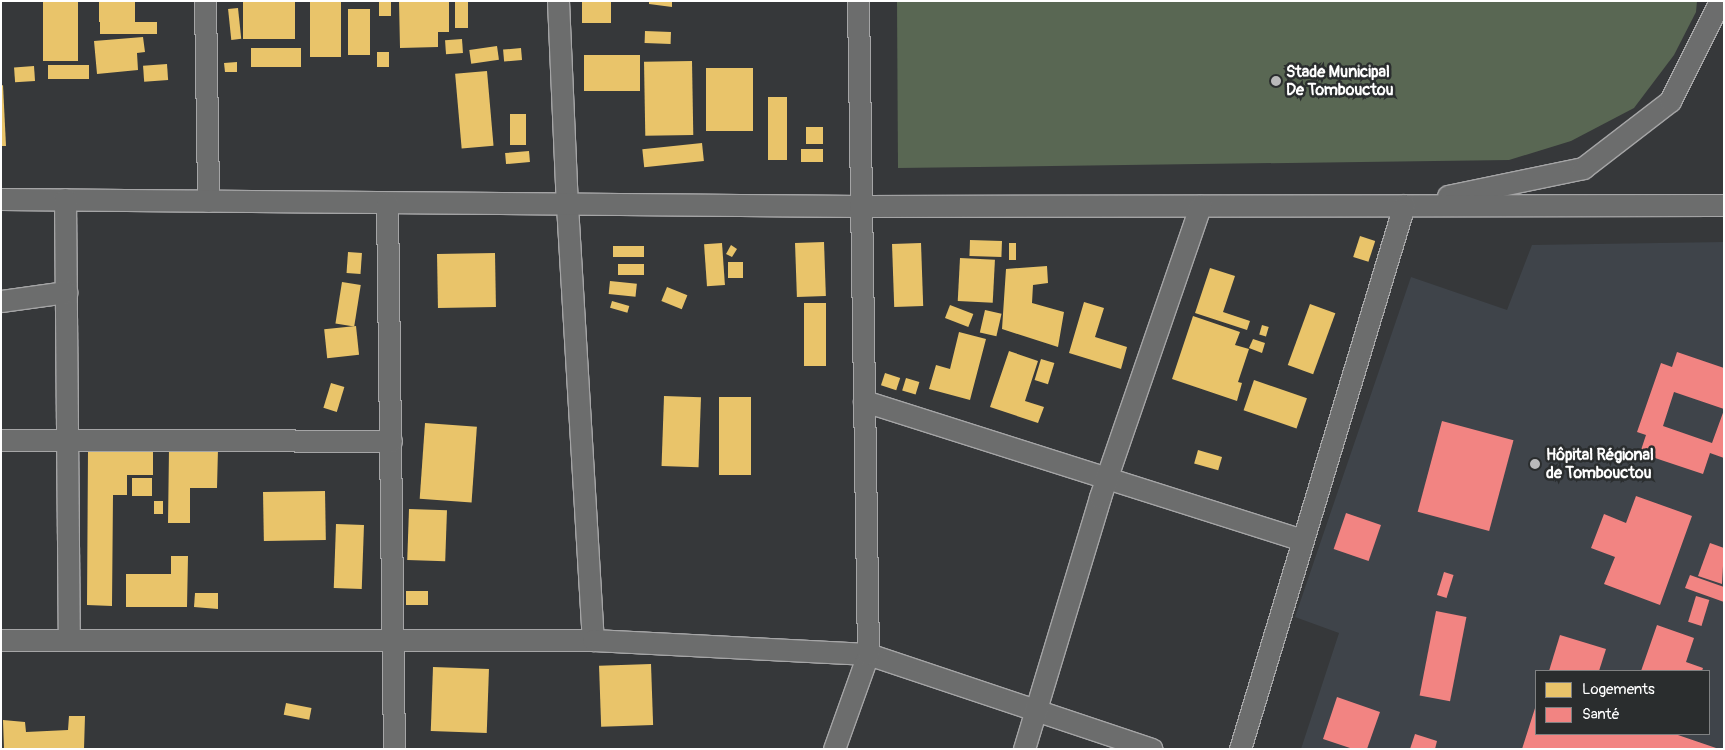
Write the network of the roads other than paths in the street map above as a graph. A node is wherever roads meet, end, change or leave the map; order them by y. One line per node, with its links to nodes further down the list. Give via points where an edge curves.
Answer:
1 (205, 1): 7 (street)
2 (558, 1): 9 (street)
3 (858, 1): 12 (street)
4 (1720, 1): 10 (street, via 1670,101 1583,168)
5 (1, 199): 6 (street)
6 (65, 200): 7 (street); 14 (street)
7 (208, 201): 8 (street)
8 (387, 203): 9 (street); 19 (street)
9 (567, 205): 12 (street); 25 (street)
10 (1404, 205): 11 (street); 13 (street); 21 (street)
11 (1724, 205)
12 (860, 206): 13 (street); 16 (street)
13 (1200, 206): 20 (street)
14 (66, 292): 15 (street); 18 (street)
15 (1, 301)
16 (864, 401): 20 (street); 26 (street)
17 (1, 440): 18 (street)
18 (67, 440): 19 (street); 23 (street)
19 (391, 441): 24 (street)
20 (1107, 476): 21 (street); 27 (street)
21 (1303, 540): 32 (street)
22 (1, 640): 23 (street)
23 (69, 640): 24 (street)
24 (394, 640): 25 (street); 28 (street)
25 (593, 640): 26 (street)
26 (868, 654): 27 (street); 29 (street)
27 (1038, 710): 30 (street); 31 (street)
28 (394, 749)
29 (834, 749)
30 (1024, 749)
31 (1152, 749)
32 (1240, 749)

